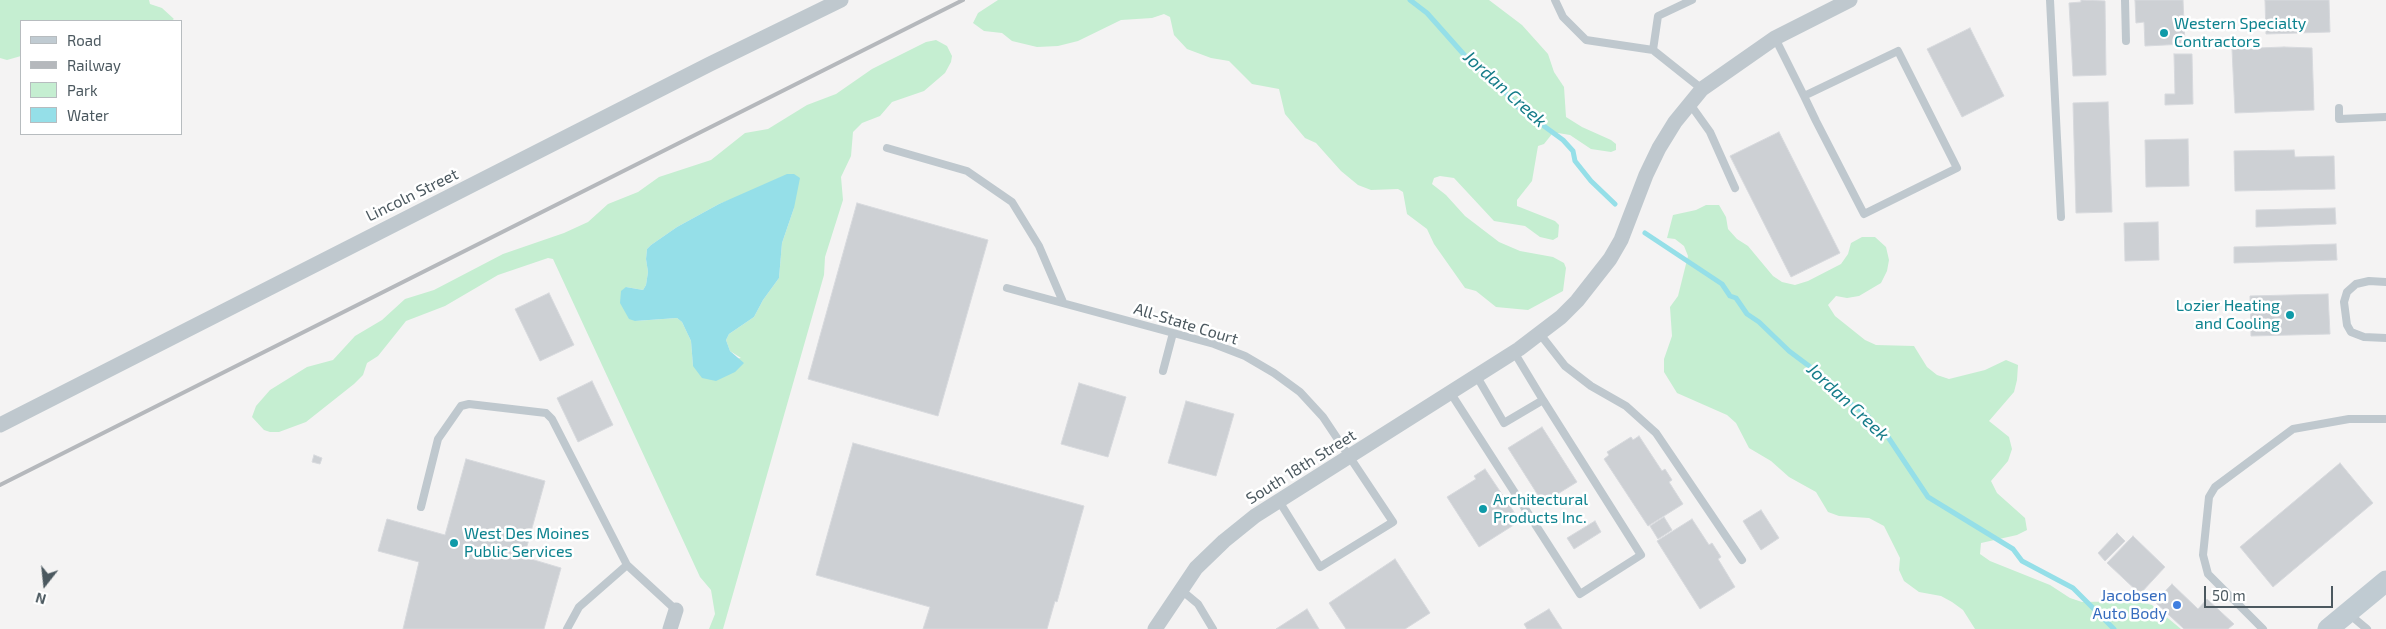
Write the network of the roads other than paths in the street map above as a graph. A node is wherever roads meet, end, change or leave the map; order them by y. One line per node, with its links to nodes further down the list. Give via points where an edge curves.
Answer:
1 (841, 0): 30 (street, Lincoln Street)
2 (1555, 0): 9 (lane, via 1563,17 1586,40)
3 (1692, 0): 9 (lane, via 1658,16)
4 (1850, 0): 7 (street, South 18th Street)
5 (2050, 0): 17 (lane)
6 (2125, 0): 8 (lane)
7 (1775, 38): 10 (street, South 18th Street); 11 (lane)
8 (2126, 41)
9 (1652, 50): 10 (lane)
10 (1702, 89): 12 (street, South 18th Street)
11 (1804, 96): 11 (lane, via 1864,214 1957,168 1898,51)
12 (1690, 104): 16 (lane, via 1710,132); 22 (street, South 18th Street, via 1659,148 1610,259 1577,301)
13 (2339, 108): 14 (lane, via 2339,119)
14 (2386, 117)
15 (887, 148): 20 (lane, via 967,171 1012,202 1038,246)
16 (1735, 188)
17 (2061, 217)
18 (2386, 282): 23 (lane, via 2356,284 2346,292 2344,302 2351,332 2364,337)
19 (1007, 288): 20 (lane, All-State Court)
20 (1064, 302): 21 (lane, All-State Court)
21 (1174, 333): 25 (lane); 31 (lane, All-State Court, via 1237,353 1274,373 1312,405)
22 (1540, 334): 24 (street, South 18th Street); 34 (lane, via 1565,366 1626,406 1656,432)
23 (2386, 338)
24 (1514, 352): 26 (street, South 18th Street); 28 (lane)
25 (1163, 371)
26 (1476, 375): 27 (street, South 18th Street); 28 (lane, via 1504,423)
27 (1450, 392): 28 (lane, via 1580,594 1641,556); 31 (street, South 18th Street)
28 (1543, 400)
29 (2386, 419): 44 (lane, via 2349,419 2293,430 2215,487 2209,497 2203,555 2208,574)
30 (0, 425)
31 (1350, 457): 32 (street, South 18th Street); 32 (lane, All-State Court, via 1393,522 1320,567)
32 (1279, 501): 37 (street, South 18th Street, via 1224,541)
33 (421, 507): 35 (lane, via 438,439 461,406 469,404 546,413 552,419)
34 (1742, 560)
35 (626, 565): 38 (lane); 40 (lane, via 579,607)
36 (2386, 581): 39 (street)
37 (1180, 589): 42 (street, South 18th Street); 43 (lane, via 1198,604)
38 (676, 610): 41 (street)
39 (2348, 613): 45 (street); 46 (lane)
40 (567, 629)
41 (670, 629)
42 (1155, 629)
43 (1213, 629)
44 (2263, 629)
45 (2328, 629)
46 (2367, 629)

